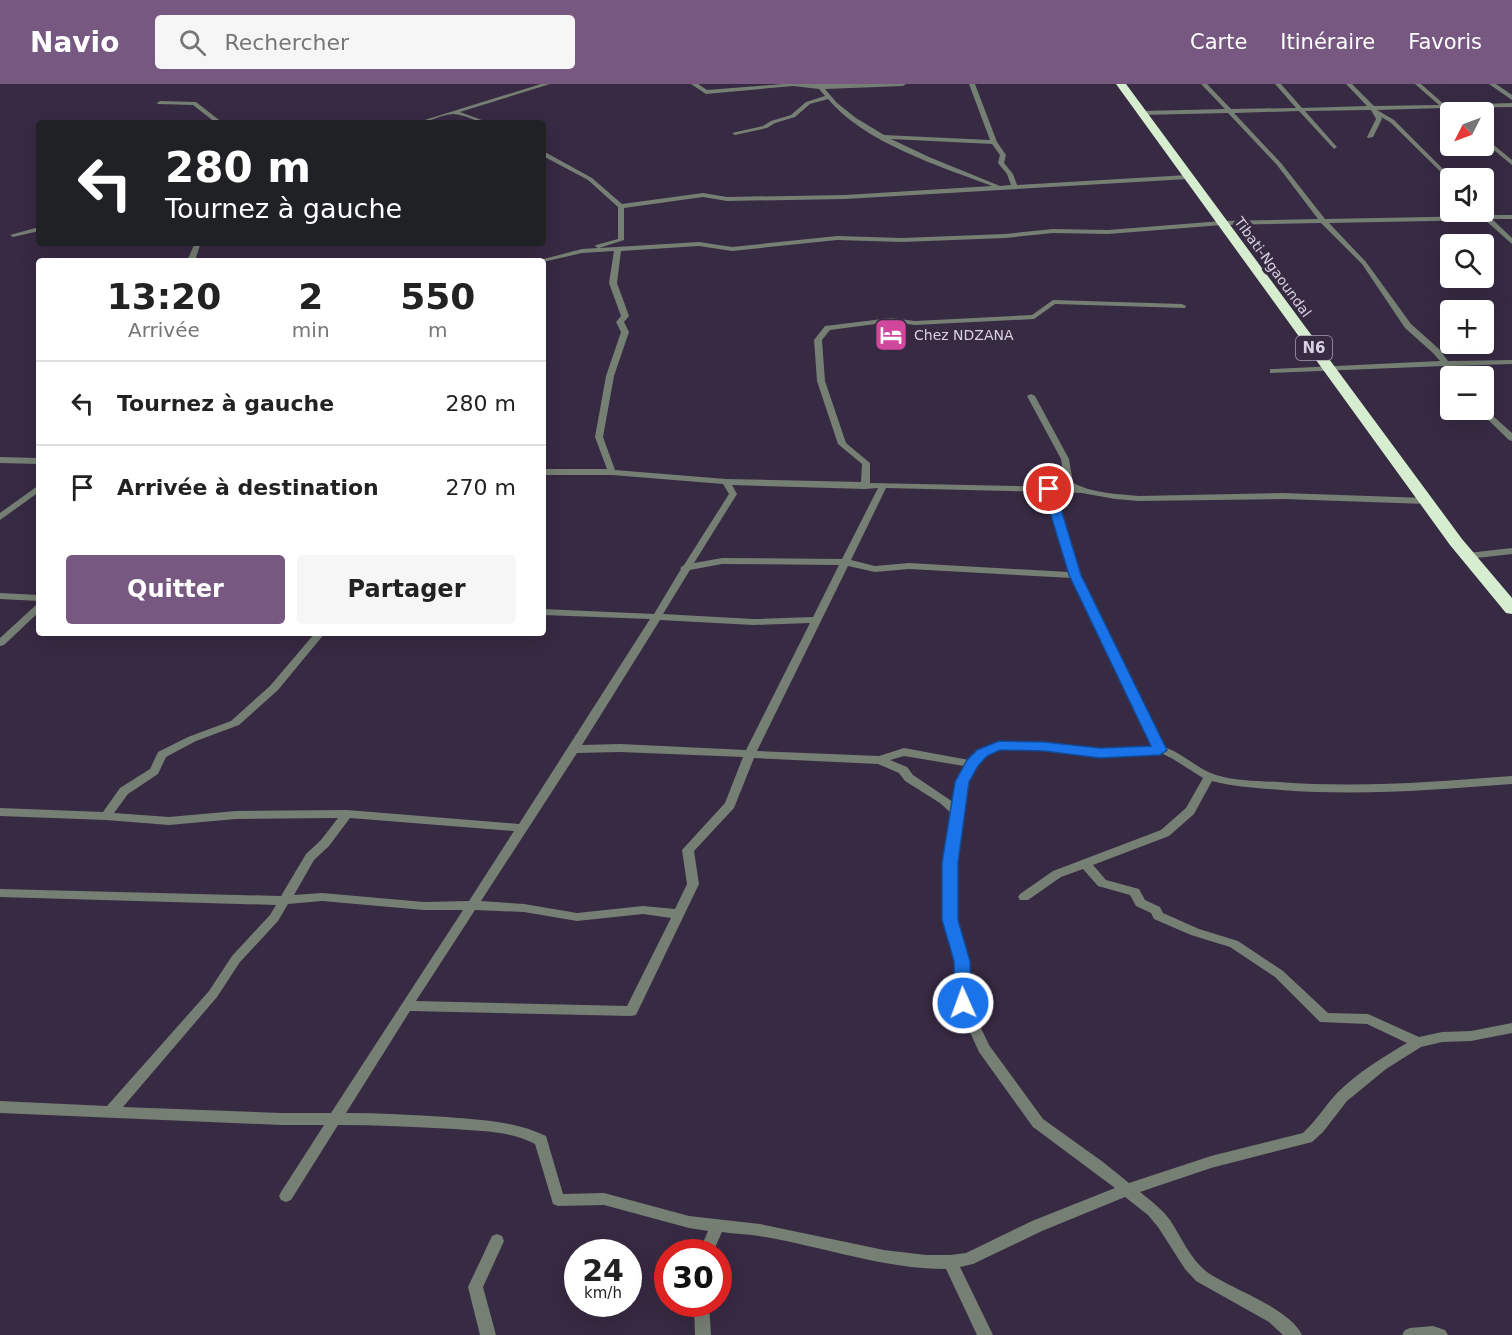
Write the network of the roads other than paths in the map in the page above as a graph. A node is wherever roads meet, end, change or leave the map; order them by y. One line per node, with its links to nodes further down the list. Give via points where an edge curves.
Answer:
1 (547, 84): 23 (street)
2 (694, 84): 11 (street, via 706,92)
3 (903, 84): 12 (street)
4 (972, 84): 31 (street)
5 (1121, 84): 24 (highway, Tibati-Ngaoundal / N6)
6 (1204, 84): 22 (street)
7 (1278, 84): 20 (street)
8 (1349, 84): 21 (street)
9 (1418, 84): 16 (street)
10 (1492, 84): 14 (street)
11 (789, 85): 12 (street)
12 (821, 86): 13 (street)
13 (828, 97): 28 (street, via 808,103 794,116 765,128); 29 (street)
14 (1512, 98)
15 (160, 103): 25 (street, via 194,103)
16 (1440, 104)
17 (1512, 105): 18 (street)
18 (1494, 106)
19 (1440, 107): 21 (street)
20 (1301, 110): 21 (street); 22 (street); 32 (street)
21 (1374, 110): 30 (street, via 1379,119); 36 (street, via 1392,121)
22 (1228, 112): 24 (street); 44 (street, via 1270,154)
23 (456, 113): 26 (street); 27 (street)
24 (1142, 113): 37 (highway, Tibati-Ngaoundal / N6)
25 (216, 120)
26 (429, 120)
27 (478, 120)
28 (735, 133)
29 (881, 137): 31 (street); 39 (street, via 954,171)
30 (1370, 137)
31 (994, 142): 38 (street)
32 (1334, 147)
33 (1494, 148): 35 (street)
34 (546, 155): 40 (street, via 590,179)
35 (1512, 163)
36 (1440, 169)
37 (1188, 177): 38 (street); 46 (highway, Tibati-Ngaoundal / N6)
38 (1015, 187): 39 (street)
39 (1003, 188): 40 (street, via 845,197 727,199 703,195)
40 (621, 206): 51 (street, via 621,240)
41 (1494, 215): 43 (street)
42 (1440, 216): 44 (street)
43 (1512, 217)
44 (1322, 220): 46 (street); 54 (street, via 1364,263 1411,329)
45 (1492, 222): 49 (street)
46 (1222, 223): 50 (street, via 1108,232 1053,231 902,240 837,238 732,249 699,244); 57 (highway, Tibati-Ngaoundal / N6)
47 (36, 230): 48 (street)
48 (13, 235)
49 (1512, 242)
50 (618, 249): 51 (street); 65 (street, via 612,283 625,316 620,322 625,332 609,376 599,437)
51 (582, 251): 52 (street)
52 (546, 260)
53 (1182, 306): 67 (street, via 1053,302 1034,318 915,323 891,320 828,328 818,340 821,381 842,444 866,463)
54 (1445, 362): 55 (street); 56 (street); 57 (street)
55 (1512, 362)
56 (1448, 366)
57 (1329, 368): 58 (street); 72 (highway, Tibati-Ngaoundal / N6)
58 (1273, 371)
59 (1031, 396): 71 (street, via 1065,459 1069,484)
60 (1493, 420): 61 (street)
61 (1512, 438)
62 (0, 460): 63 (street)
63 (36, 461)
64 (546, 472): 65 (street)
65 (612, 472): 66 (street)
66 (726, 482): 67 (street); 77 (street, via 734,494)
67 (865, 486): 68 (street)
68 (883, 486): 69 (street); 76 (street)
69 (1049, 489): 71 (street); 78 (street)
70 (36, 490): 73 (street)
71 (1085, 490): 72 (street, via 1117,498 1178,500 1283,496)
72 (1426, 501): 75 (highway, Tibati-Ngaoundal / N6)
73 (0, 518)
74 (1512, 551): 75 (street)
75 (1468, 556): 81 (highway, Tibati-Ngaoundal / N6)
76 (845, 562): 77 (street, via 722,561); 78 (street, via 876,569 909,566); 85 (street)
77 (685, 568): 84 (street)
78 (1075, 575): 89 (street)
79 (0, 596): 80 (street)
80 (36, 598)
81 (1512, 609)
82 (36, 610): 87 (street)
83 (546, 612): 84 (street)
84 (656, 616): 85 (street, via 753,622); 88 (street)
85 (816, 620): 90 (street)
86 (317, 636): 98 (street, via 274,688 235,723 192,739 162,756 154,771 124,791)
87 (0, 643)
88 (574, 749): 90 (street); 99 (street)
89 (1160, 750): 92 (street, via 1100,753 999,746 982,753); 93 (street)
90 (750, 753): 91 (street); 105 (street, via 730,805 688,850 693,884)
91 (879, 760): 92 (street, via 904,752); 96 (street, via 903,770)
92 (972, 764): 96 (street, via 962,782)
93 (1209, 777): 94 (street, via 1366,790); 100 (street, via 1190,811 1165,833)
94 (1512, 780)
95 (0, 812): 98 (street)
96 (957, 812): 112 (street, via 950,863 950,920 962,961 963,1003 968,1016 984,1048 1038,1123)
97 (347, 814): 98 (street, via 236,815 169,821); 99 (street); 103 (street, via 310,857)
98 (106, 816)
99 (522, 828): 104 (street)
100 (1085, 863): 102 (street, via 1057,874); 108 (street, via 1102,883 1135,892 1140,903 1156,910 1158,916 1234,944 1279,974 1325,1018 1368,1019)
101 (0, 893): 103 (street)
102 (1024, 897)
103 (284, 900): 104 (street, via 322,897 424,906); 110 (street, via 274,918 236,958 213,994)
104 (472, 904): 105 (street, via 577,917 642,910); 106 (street)
105 (678, 914): 106 (street, via 631,1011)
106 (406, 1006): 111 (street)
107 (1512, 1028): 108 (street)
108 (1418, 1042): 112 (street, via 1342,1097 1307,1138 1211,1162)
109 (0, 1107): 110 (street)
110 (111, 1111): 111 (street)
111 (335, 1119): 113 (street); 114 (street, via 468,1124 527,1133 541,1140 558,1200 604,1199 688,1222)
112 (1126, 1190): 117 (street, via 968,1259); 122 (street, via 1163,1222 1201,1276 1274,1317)
113 (286, 1196)
114 (718, 1225): 115 (street); 117 (street, via 789,1235 884,1257)
115 (712, 1239)
116 (497, 1241): 119 (street, via 475,1287)
117 (950, 1262): 121 (street)
118 (702, 1317): 120 (street)
119 (488, 1335)
120 (703, 1335)
121 (985, 1335)
122 (1294, 1335)
123 (1410, 1335): 124 (street)
124 (1440, 1335)

